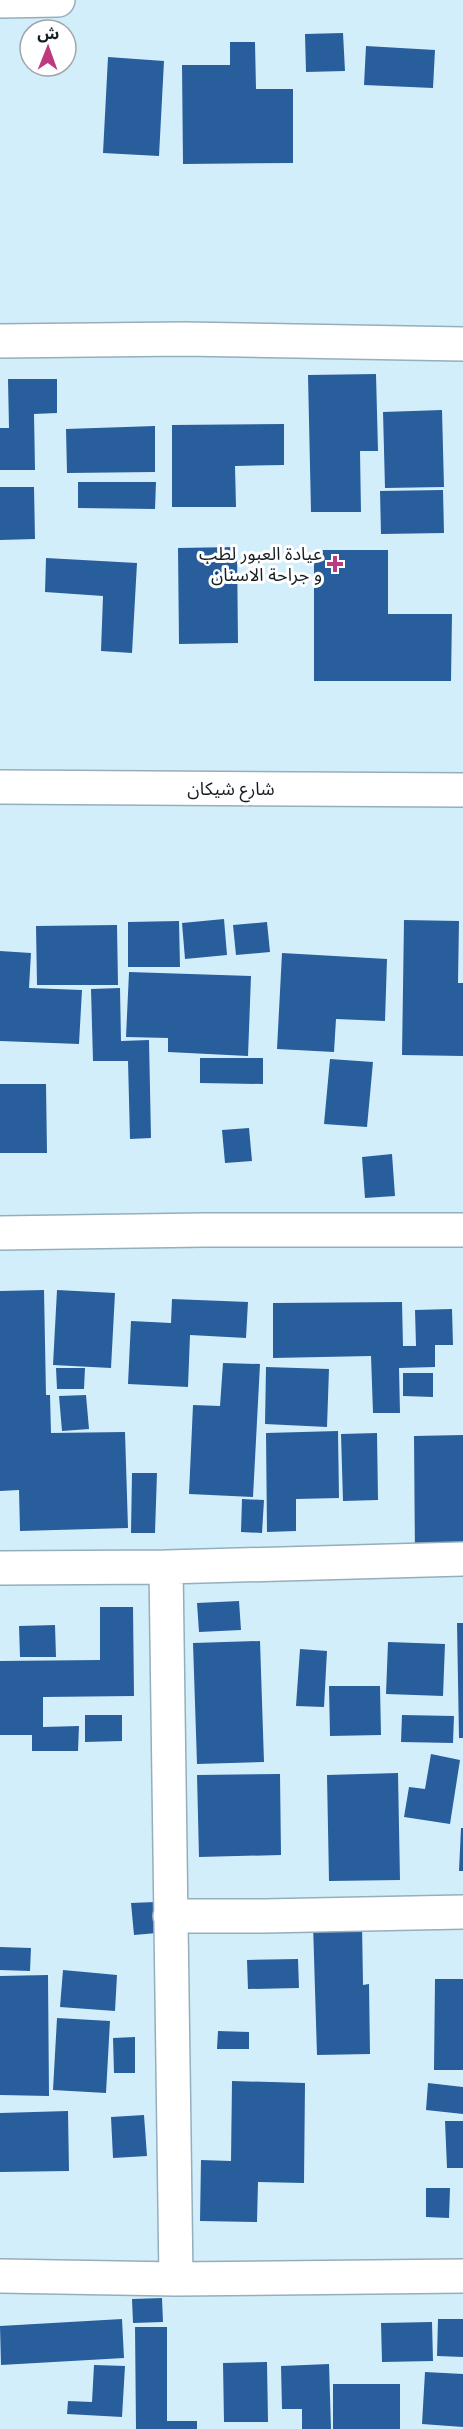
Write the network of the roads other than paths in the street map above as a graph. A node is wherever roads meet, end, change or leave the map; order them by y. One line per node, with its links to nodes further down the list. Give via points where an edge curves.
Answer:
1 (58, 0): 2 (street)
2 (0, 1)
3 (0, 341): 4 (street, via 184,339)
4 (463, 344)
5 (0, 787): 6 (street, شارع شيكان)
6 (463, 790)
7 (463, 1230): 8 (street)
8 (0, 1233)
9 (463, 1559): 10 (street)
10 (166, 1567): 11 (street); 13 (street)
11 (0, 1568)
12 (463, 1912): 13 (street)
13 (170, 1916): 16 (street)
14 (0, 2276): 16 (street)
15 (463, 2276): 16 (street)
16 (176, 2278)

